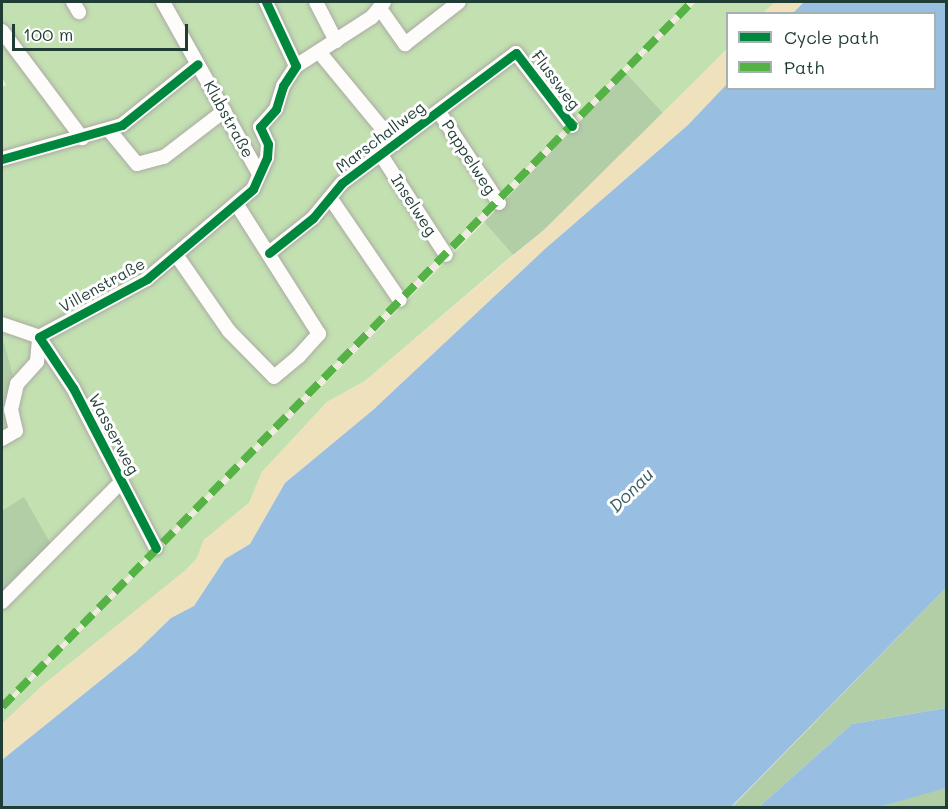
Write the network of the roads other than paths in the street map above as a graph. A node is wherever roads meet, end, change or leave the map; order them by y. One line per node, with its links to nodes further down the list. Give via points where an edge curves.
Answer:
1 (163, 2): 10 (street, Klubstraße)
2 (266, 2): 11 (street)
3 (316, 2): 7 (street)
4 (459, 2): 5 (street, via 405,44)
5 (383, 6): 7 (street)
6 (2, 31): 16 (street)
7 (336, 41): 8 (street)
8 (320, 53): 11 (street); 17 (street)
9 (516, 53): 13 (street, Marschallweg); 14 (street, Flussweg)
10 (198, 64): 12 (street, Klubstraße); 15 (street, via 122,125)
11 (296, 66): 20 (street, Villenstraße, via 276,109 260,127 268,144)
12 (224, 111): 15 (street, via 164,158 137,164); 20 (street, Klubstraße)
13 (439, 111): 17 (street, Marschallweg); 22 (street, Pappelweg)
14 (572, 126)
15 (109, 130): 16 (street)
16 (82, 138): 19 (street)
17 (395, 144): 18 (street, Marschallweg)
18 (381, 155): 21 (street, Marschallweg, via 342,183); 25 (street, Inselweg)
19 (2, 159)
20 (259, 174): 23 (street, Villenstraße, via 253,189)
21 (331, 199): 24 (street, Marschallweg); 27 (street)
22 (499, 202)
23 (237, 205): 24 (street); 26 (street, Villenstraße)
24 (269, 253): 26 (street, via 319,334 274,377 229,331)
25 (446, 255)
26 (177, 256): 29 (street, Villenstraße, via 147,279)
27 (400, 300)
28 (2, 324): 29 (street)
29 (39, 337): 30 (street, via 37,362 17,384 11,411 16,431); 31 (street, Wasserweg, via 73,388)
30 (2, 439)
31 (122, 481): 32 (street, Wasserweg); 33 (street)
32 (156, 548)
33 (2, 602)

